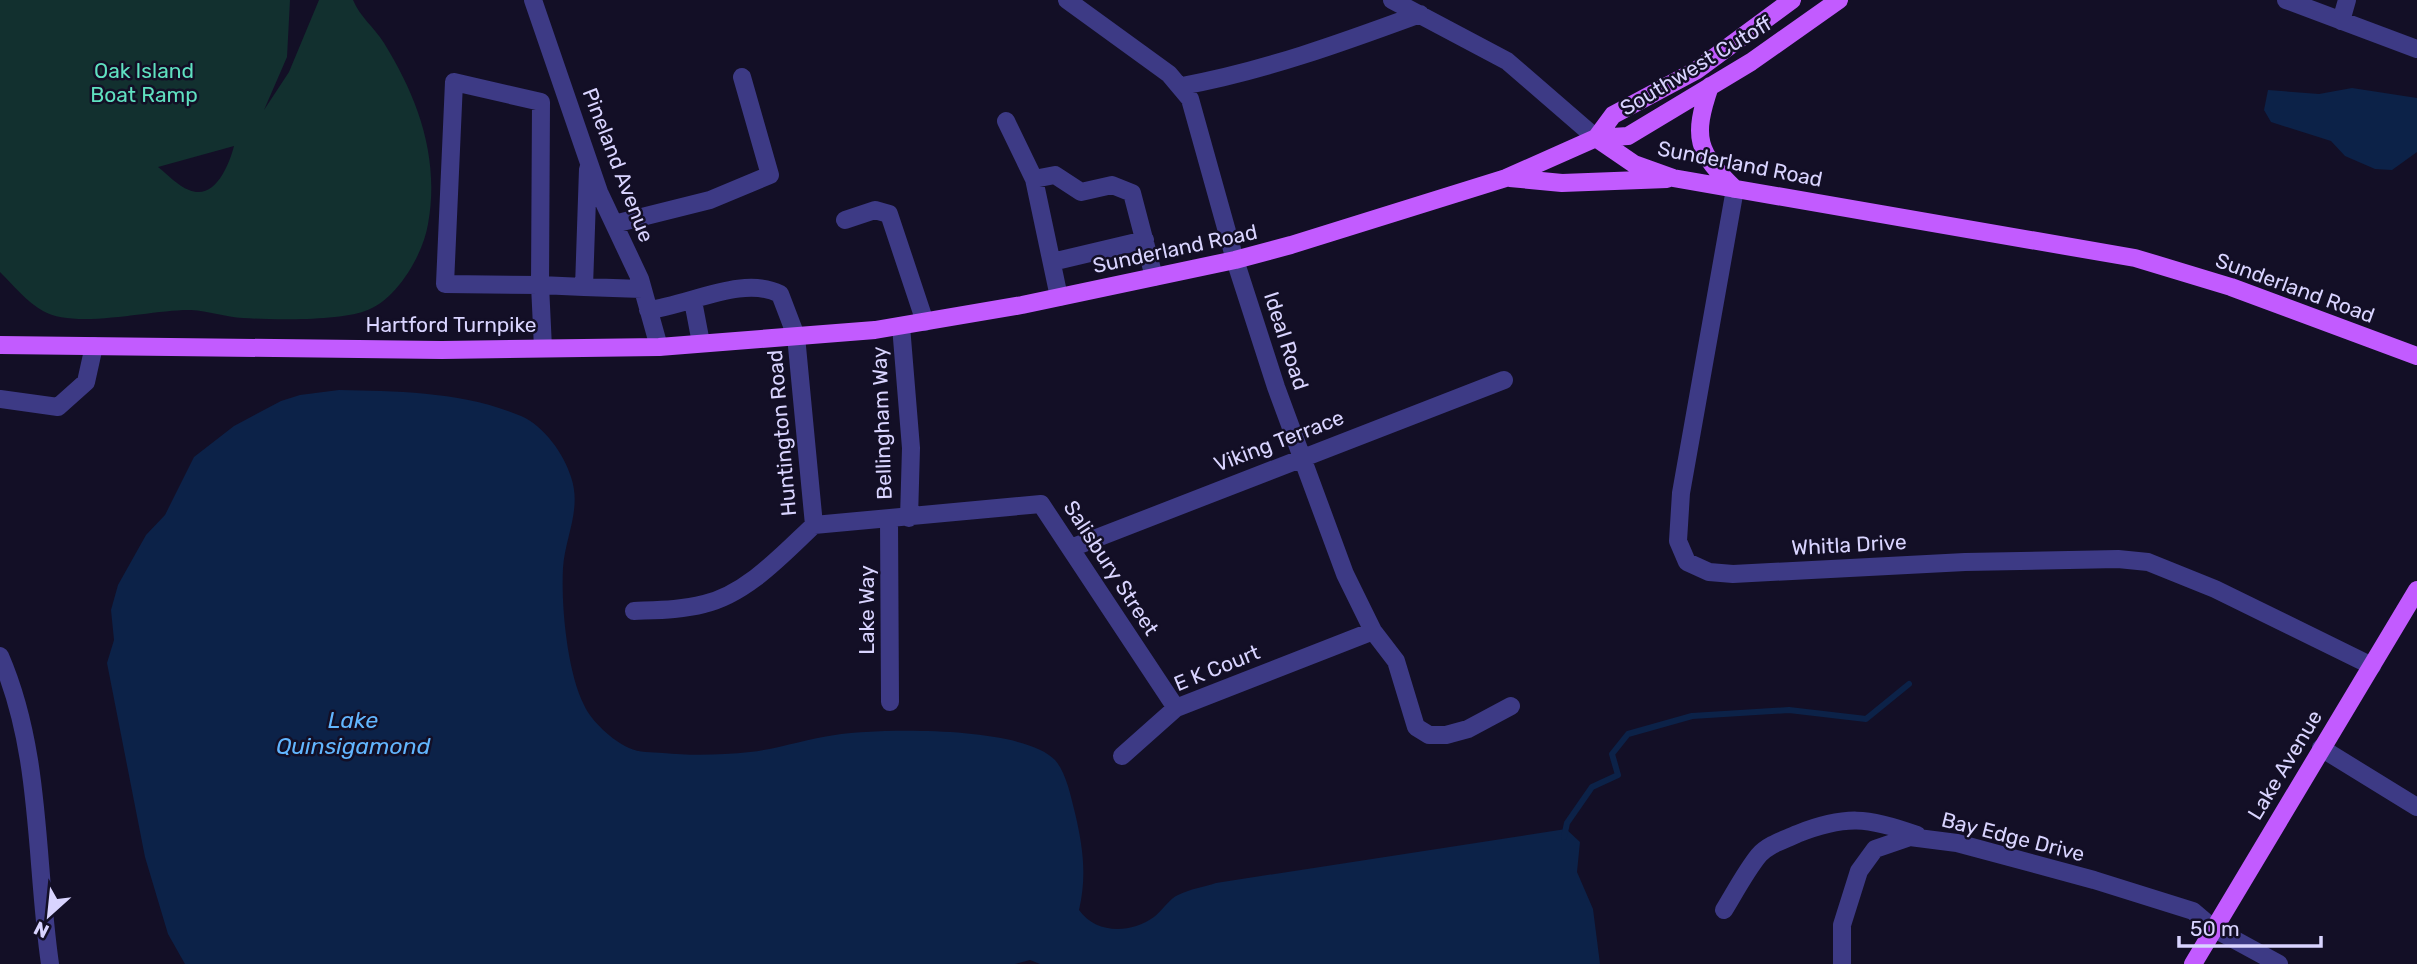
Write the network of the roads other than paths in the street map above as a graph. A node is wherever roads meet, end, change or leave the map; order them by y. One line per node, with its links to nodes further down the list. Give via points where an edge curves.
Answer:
1 (533, 0): 16 (street, Pineland Avenue)
2 (1067, 0): 12 (street)
3 (1392, 0): 8 (street)
4 (1792, 0): 15 (main road, Southwest Cutoff, via 1697,70 1613,115)
5 (1839, 0): 13 (main road, Southwest Cutoff)
6 (2286, 0): 9 (street)
7 (2347, 0): 9 (street)
8 (1420, 14): 12 (street, via 1319,51); 15 (street, via 1507,61)
9 (2341, 21): 10 (street)
10 (2417, 49)
11 (742, 77): 22 (street, via 770,176 710,200)
12 (1182, 86): 24 (street, Ideal Road, via 1190,99)
13 (1710, 86): 15 (main road, Southwest Cutoff, via 1628,136); 20 (main road, via 1700,125 1702,149)
14 (1006, 121): 19 (street)
15 (1596, 138): 17 (main road, Sunderland Road); 18 (main road, Sunderland Road, via 1634,164)
16 (588, 160): 22 (street, Pineland Avenue); 28 (street)
17 (1506, 178): 18 (main road, via 1562,183); 24 (main road, Sunderland Road)
18 (1674, 178): 20 (main road, Sunderland Road)
19 (1034, 179): 23 (street, via 1055,175 1081,192 1112,185 1132,193); 25 (street)
20 (1735, 189): 41 (main road, Sunderland Road, via 2136,258 2231,287); 53 (street, Whitla Drive, via 1681,493 1678,541 1687,562 1709,572 1733,574 1965,562 2148,562 2215,589)
21 (845, 220): 33 (street, via 875,210 890,214)
22 (614, 225): 29 (street, Pineland Avenue)
23 (1145, 240): 25 (street); 26 (street)
24 (1235, 260): 26 (main road, Sunderland Road); 44 (street, Ideal Road)
25 (1052, 262): 30 (street)
26 (1154, 277): 30 (main road, Sunderland Road)
27 (540, 285): 27 (street, via 541,102 454,82 445,284); 28 (street); 40 (street)
28 (584, 287): 29 (street)
29 (642, 289): 32 (street, Pineland Avenue)
30 (1059, 297): 33 (main road, Sunderland Road)
31 (693, 301): 32 (street, Huntington Road); 35 (street, Huntington Road, via 741,287 765,286 780,294); 36 (street)
32 (648, 310): 39 (street, Pineland Avenue)
33 (925, 322): 34 (main road, Sunderland Road)
34 (901, 326): 35 (main road, Hartford Turnpike); 45 (street, Bellingham Way, via 911,448)
35 (796, 336): 36 (main road, Hartford Turnpike); 47 (street, Huntington Road)
36 (701, 344): 39 (main road, Hartford Turnpike)
37 (0, 345): 38 (main road, Hartford Turnpike)
38 (94, 346): 40 (main road, Hartford Turnpike); 43 (street, via 86,382 58,407)
39 (659, 347): 40 (main road, Hartford Turnpike)
40 (543, 348)
41 (2417, 356)
42 (1504, 380): 44 (street, Viking Terrace)
43 (0, 399)
44 (1302, 456): 48 (street, Viking Terrace); 51 (street, Ideal Road, via 1345,574)
45 (909, 517): 46 (street, Salisbury Street); 48 (street, Salisbury Street, via 1041,504)
46 (889, 519): 47 (street, Salisbury Street); 54 (street, Lake Way)
47 (814, 525): 50 (street, via 739,589 707,604)
48 (1071, 548): 56 (street, Salisbury Street)
49 (2417, 590): 53 (main road, Lake Avenue)
50 (634, 611)
51 (1373, 631): 55 (street, Ideal Road, via 1396,661 1422,733 1468,729); 56 (street, E K Court)
52 (0, 656): 63 (street, via 29,745)
53 (2372, 666): 57 (main road, Lake Avenue)
54 (890, 702)
55 (1511, 706)
56 (1177, 708): 58 (street, E K Court)
57 (2321, 748): 59 (street); 62 (main road, Lake Avenue)
58 (1122, 756)
59 (2417, 807)
60 (1930, 839): 61 (street, via 1879,821 1832,822 1775,843 1761,853); 62 (street, Bay Edge Drive, via 2137,893 2193,911); 64 (street, Bay Edge Drive, via 1894,840 1866,859 1842,925)
61 (1724, 909)
62 (2213, 928): 65 (main road, Lake Avenue); 66 (street, Bay Edge Drive)
63 (51, 962)
64 (1842, 964)
65 (2193, 964)
66 (2279, 964)

